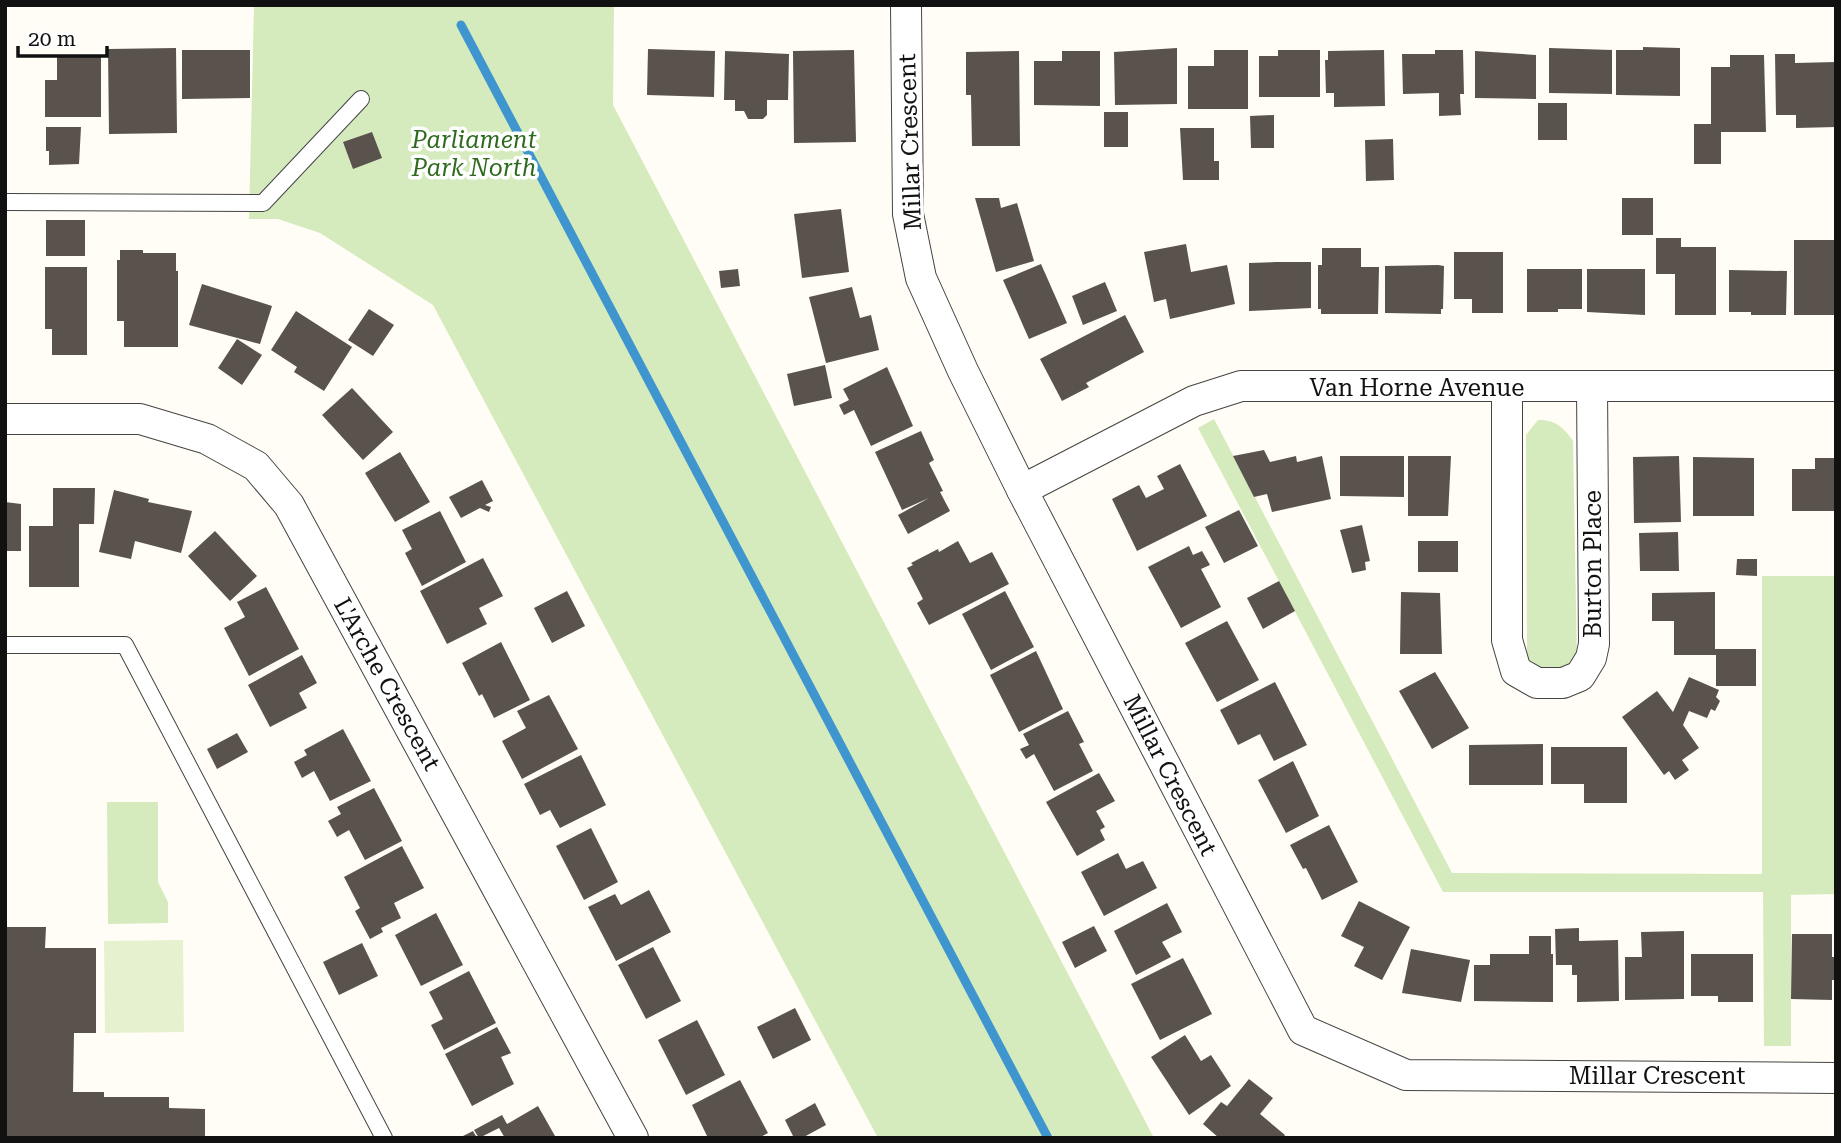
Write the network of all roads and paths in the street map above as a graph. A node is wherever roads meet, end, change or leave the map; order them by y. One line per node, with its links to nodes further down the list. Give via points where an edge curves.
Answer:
1 (906, 5): 8 (street, Millar Crescent, via 908,214 920,278)
2 (361, 99): 3 (lane, via 263,203)
3 (5, 202)
4 (1836, 386): 6 (street, Van Horne Avenue)
5 (1507, 388): 6 (street, Van Horne Avenue); 6 (street, Burton Place, via 1507,640 1516,671 1537,683 1563,683 1580,676 1594,644); 8 (street, Van Horne Avenue, via 1241,386 1194,401)
6 (1592, 388)
7 (5, 419): 12 (street, L'Arche Crescent, via 140,419 206,439 256,466 289,505)
8 (1022, 490): 10 (street, Millar Crescent, via 1303,1030 1406,1075)
9 (5, 645): 11 (lane, via 125,645)
10 (1836, 1078)
11 (384, 1138)
12 (633, 1138)

